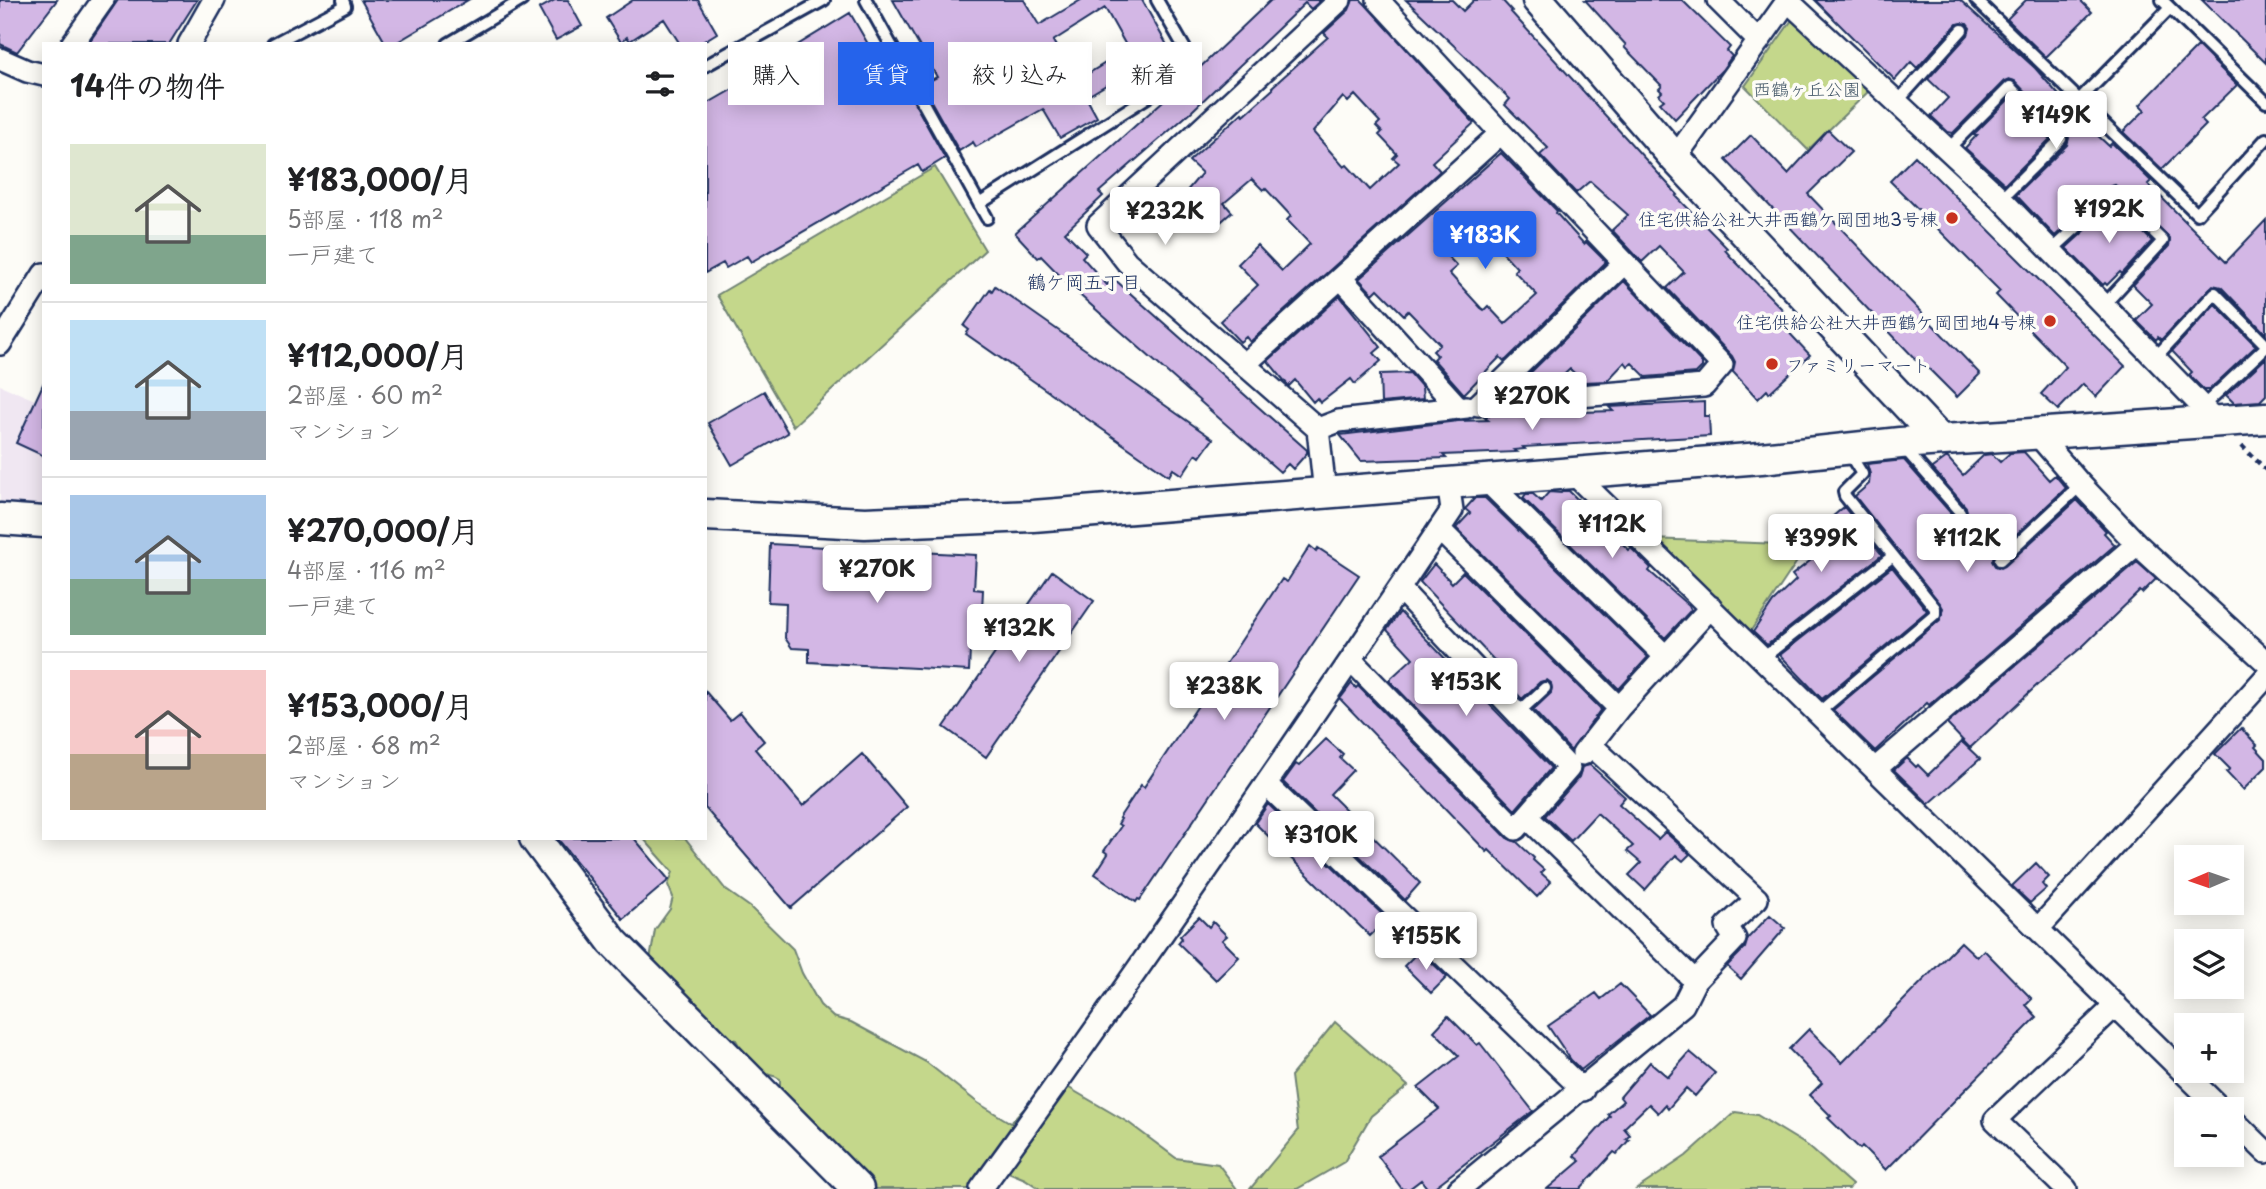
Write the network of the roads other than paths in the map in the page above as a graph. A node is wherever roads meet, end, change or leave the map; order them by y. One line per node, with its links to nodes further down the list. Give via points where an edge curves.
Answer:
1 (103, 0): 17 (street)
2 (214, 0): 18 (street)
3 (343, 0): 19 (lane, via 345,6)
4 (522, 0): 20 (lane)
5 (824, 0): 22 (lane)
6 (866, 0): 32 (lane)
7 (1157, 0): 32 (lane, via 1192,61 1149,96)
8 (1340, 0): 42 (street, via 1098,225 1127,262)
9 (1378, 0): 27 (street)
10 (1538, 0): 30 (street)
11 (1718, 0): 16 (street)
12 (1788, 0): 16 (street); 24 (street)
13 (1976, 0): 25 (lane)
14 (2166, 4): 25 (lane); 26 (lane)
15 (1962, 30): 24 (lane)
16 (1759, 41): 30 (street)
17 (73, 42)
18 (190, 42)
19 (277, 42)
20 (451, 42)
21 (0, 59): 23 (street)
22 (707, 65)
23 (42, 75)
24 (1897, 102): 29 (street)
25 (2078, 102): 28 (lane, via 2197,214)
26 (2266, 102)
27 (1501, 133): 35 (street); 37 (street)
28 (2266, 139)
29 (1948, 149): 31 (street); 31 (lane, via 2010,87 2061,139)
30 (1675, 158): 48 (street)
31 (2001, 199): 34 (street)
32 (979, 204): 33 (lane)
33 (987, 218)
34 (2051, 251): 38 (street); 38 (lane, via 2113,193 2162,241)
35 (1624, 262): 43 (street); 43 (street, via 1722,365 1704,386 1516,401 1493,398)
36 (42, 277): 39 (street)
37 (1341, 278): 42 (street); 43 (street)
38 (2104, 305): 41 (street)
39 (0, 344)
40 (2266, 346): 41 (lane, via 2215,293); 44 (lane)
41 (2155, 358): 44 (street)
42 (1245, 364): 46 (street)
43 (1468, 406): 46 (street, via 1339,421)
44 (2209, 414): 45 (street); 47 (street)
45 (2266, 418)
46 (1318, 429): 55 (street)
47 (2037, 434): 48 (street); 54 (street)
48 (1940, 440): 49 (street)
49 (1900, 443): 50 (street); 56 (lane)
50 (1846, 448): 51 (street); 62 (lane, via 1861,474 1844,494)
51 (1573, 473): 52 (street); 65 (street)
52 (1485, 480): 53 (street); 66 (street)
53 (1448, 483): 55 (street); 60 (street, via 1452,510)
54 (2081, 485): 61 (street); 63 (lane)
55 (1325, 493): 57 (street, via 1034,516 866,523)
56 (1959, 512)
57 (707, 515)
58 (0, 519): 59 (street)
59 (42, 522)
60 (1439, 529): 64 (street); 72 (street)
61 (2137, 544): 69 (street); 77 (street)
62 (1893, 556): 67 (lane); 74 (lane, via 1935,608 1935,614)
63 (2000, 560)
64 (1399, 589): 68 (street); 73 (street)
65 (1711, 607): 66 (street); 67 (street)
66 (1665, 656): 72 (street)
67 (1763, 658): 74 (street)
68 (1352, 661): 78 (street); 79 (street, via 1516,829)
69 (2266, 662)
70 (2266, 677): 81 (street)
71 (1545, 688): 73 (lane)
72 (1619, 708): 75 (street)
73 (1518, 713): 76 (street)
74 (1818, 713): 77 (street)
75 (1592, 746): 76 (street); 82 (street, via 1757,899 1727,926 1735,939)
76 (1569, 768): 79 (street)
77 (1875, 769): 81 (street)
78 (1267, 785): 84 (street); 89 (street)
79 (1527, 817): 82 (street)
80 (536, 840): 88 (street, via 613,943)
81 (2038, 929): 83 (street)
82 (1695, 981): 84 (street, via 1683,1005)
83 (2116, 1005): 85 (street); 91 (street, via 1995,1120)
84 (1583, 1090): 90 (street)
85 (2209, 1097)
86 (2244, 1131): 87 (street)
87 (2266, 1152)
88 (858, 1189)
89 (981, 1189)
90 (1459, 1189)
91 (2066, 1189)

